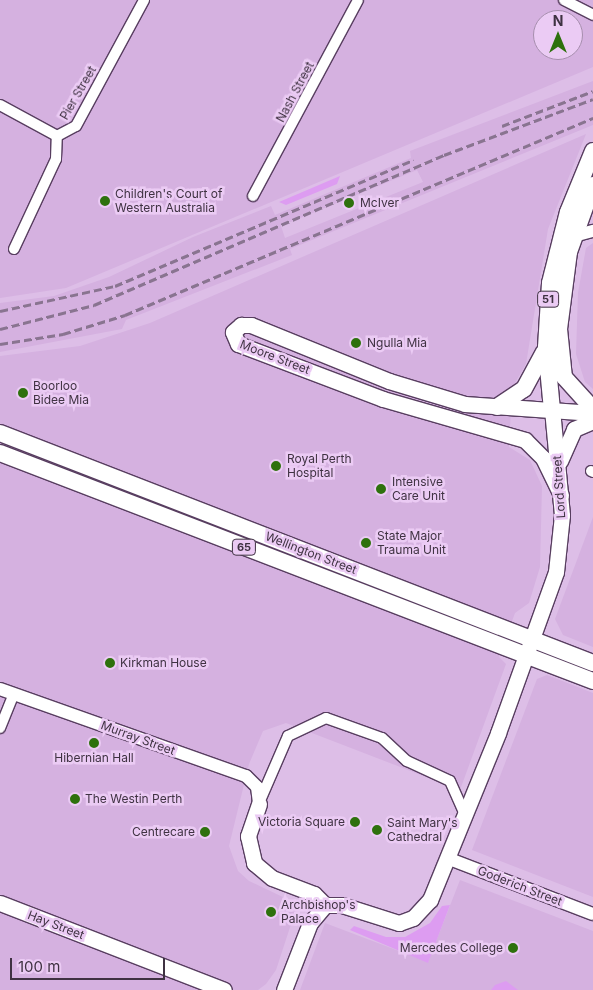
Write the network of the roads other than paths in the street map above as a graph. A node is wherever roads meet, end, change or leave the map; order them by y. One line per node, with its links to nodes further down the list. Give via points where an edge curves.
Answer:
1 (144, 0): 6 (street, Pier Street, via 76,126)
2 (358, 0): 9 (street, Nash Street)
3 (564, 0): 4 (street)
4 (593, 15)
5 (0, 105): 6 (street)
6 (57, 136): 12 (street, Pier Street, via 56,159)
7 (593, 151): 13 (main road, Lord Street / 51, via 558,246 548,303)
8 (591, 195): 11 (main road, 51)
9 (253, 196)
10 (593, 231): 11 (street)
11 (574, 236): 15 (main road, 51, via 563,281 560,359 569,386)
12 (14, 248)
13 (546, 347): 14 (main road, via 532,379); 16 (main road, Lord Street / 51)
14 (497, 407): 16 (main road, Moore Street); 22 (main road, Moore Street, via 425,394 251,325 241,324 233,332 238,344 383,399 525,440 543,458)
15 (593, 409)
16 (552, 410): 17 (main road, Moore Street); 21 (main road, Lord Street)
17 (593, 413)
18 (593, 421): 21 (main road, via 574,430)
19 (0, 433): 23 (main road, Wellington Street / 65)
20 (0, 453): 24 (main road, Wellington Street / 65)
21 (558, 466): 22 (main road, Lord Street)
22 (561, 495): 23 (main road, Lord Street, via 556,572)
23 (533, 640): 24 (main road, Lord Street); 25 (main road, Wellington Street / 65)
24 (527, 656): 26 (main road, Wellington Street / 65); 31 (main road, Lord Street)
25 (593, 663)
26 (593, 681)
27 (0, 689): 28 (street, Murray Street)
28 (14, 694): 29 (street); 30 (street, Murray Street, via 246,776 257,788)
29 (0, 728)
30 (258, 804): 31 (street, via 288,736 326,718 382,738 407,761 450,781); 34 (main road, via 248,836 254,863 272,878 314,894)
31 (464, 813): 32 (main road)
32 (447, 858): 34 (main road, via 430,900 406,921 386,921 342,905); 35 (street, Goderich Street)
33 (0, 904): 36 (main road, Hay Street)
34 (325, 904): 37 (main road, via 310,923)
35 (593, 914)
36 (224, 990)
37 (284, 990)

